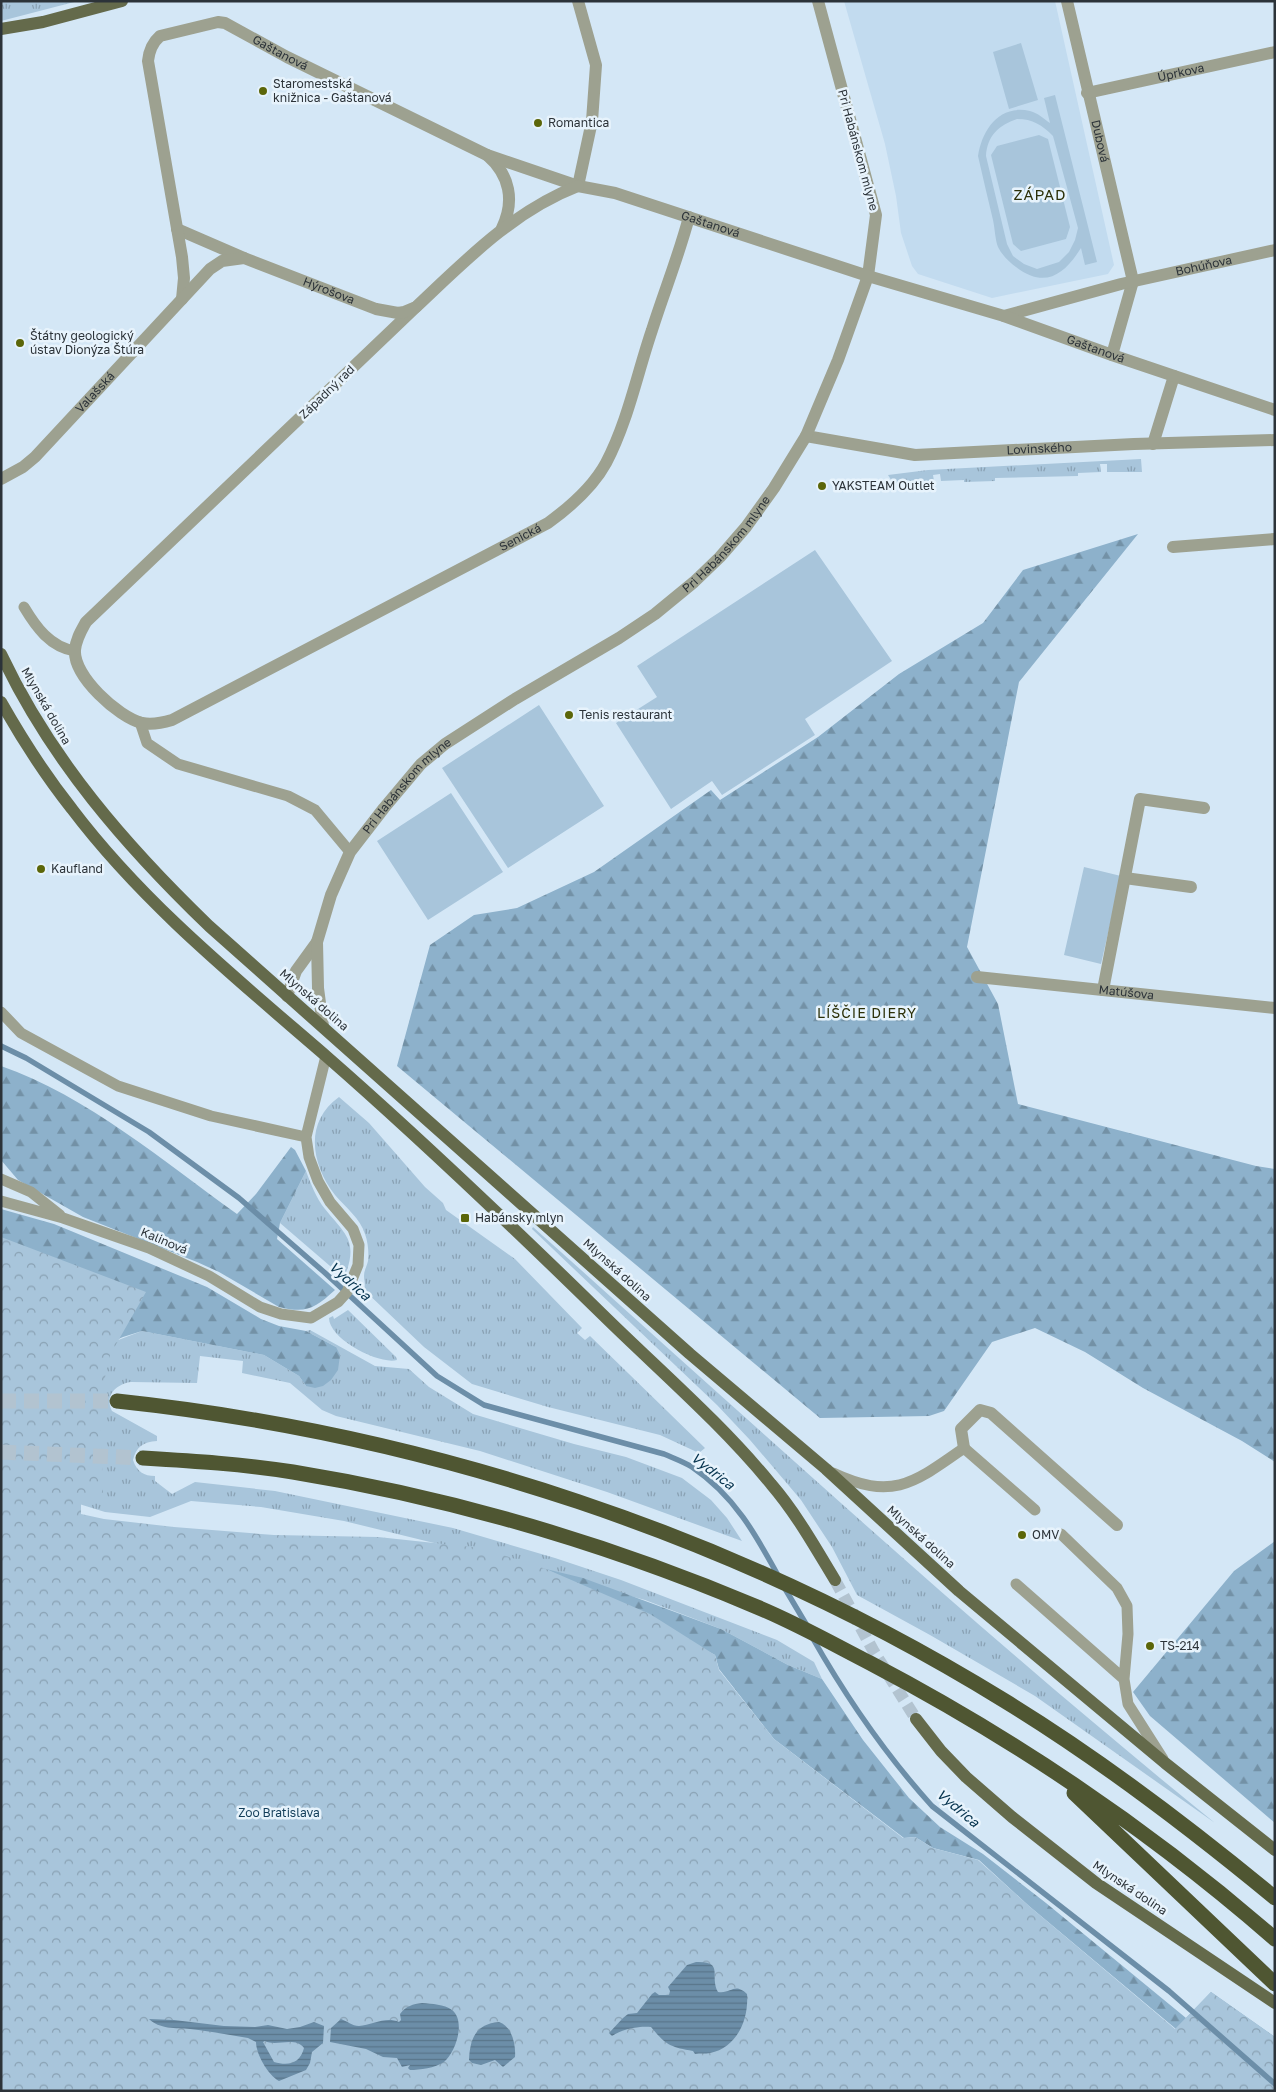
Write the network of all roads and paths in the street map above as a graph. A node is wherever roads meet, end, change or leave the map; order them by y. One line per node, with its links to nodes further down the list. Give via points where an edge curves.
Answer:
1 (122, 1): 5 (main road)
2 (578, 1): 9 (street, via 596,65 592,121)
3 (818, 1): 15 (street, Pri Habánskom mlyne, via 876,215)
4 (1067, 1): 7 (street, Dubová)
5 (1, 30)
6 (1275, 52): 7 (street, Úprkova)
7 (1087, 93): 16 (street, Dubová)
8 (487, 155): 9 (street, Gaštanová); 11 (street, via 501,170 509,188 509,209); 12 (street, Gaštanová, via 225,23 160,36 151,46 148,61)
9 (578, 186): 10 (street, Gaštanová, via 615,193); 11 (street, Západný rad)
10 (689, 218): 15 (street, Gaštanová); 33 (street, Senická, via 622,427 605,464 566,510 548,523 188,713 160,723)
11 (502, 228): 18 (street, Západný rad)
12 (177, 230): 14 (street); 17 (street, via 184,278)
13 (1275, 250): 16 (street, Bohúňova)
14 (244, 258): 17 (street, Valašská, via 222,260); 18 (street, Hýrošova, via 376,308 404,312)
15 (868, 276): 19 (street, Gaštanová); 23 (street, Pri Habánskom mlyne)
16 (1127, 282): 19 (street, Bohúňova); 20 (street)
17 (182, 299): 26 (street, Valašská, via 35,457)
18 (416, 307): 30 (street, Západný rad, via 86,622)
19 (1004, 316): 20 (street, Gaštanová)
20 (1112, 355): 21 (street, Gaštanová)
21 (1174, 376): 22 (street, Gaštanová); 25 (street)
22 (1275, 410)
23 (806, 436): 25 (street, Lovinského, via 915,455); 35 (street, Pri Habánskom mlyne, via 746,527 694,582 620,638 445,744 421,764)
24 (1275, 440): 25 (street, Lovinského)
25 (1153, 444)
26 (1, 479)
27 (1275, 540): 28 (street)
28 (1173, 547)
29 (24, 607): 30 (lane, via 34,623 57,646)
30 (75, 651): 33 (street, via 76,662 88,683 108,702)
31 (1, 654): 41 (main road, Mlynská dolina, via 46,738 105,817 160,878)
32 (1, 702): 44 (main road, via 33,755 100,842 143,890)
33 (140, 722): 35 (lane, via 147,744 178,764 288,796 315,810)
34 (1204, 808): 36 (street, via 1140,799)
35 (350, 852): 38 (street, Pri Habánskom mlyne, via 331,895)
36 (1125, 878): 37 (street); 40 (street)
37 (1191, 887)
38 (317, 942): 41 (street, Pri Habánskom mlyne, via 296,971); 45 (street, Pri Habánskom mlyne)
39 (977, 977): 40 (street, Matúšova)
40 (1103, 990): 42 (street, Matúšova)
41 (287, 996): 44 (main road); 45 (main road, Mlynská dolina)
42 (1275, 1008)
43 (1, 1012): 47 (lane, via 21,1033 118,1086 211,1116)
44 (285, 1021): 46 (main road)
45 (323, 1026): 46 (main road); 54 (main road, Mlynská dolina, via 683,1347)
46 (326, 1056): 47 (lane); 58 (main road, via 482,1196 746,1455 774,1486)
47 (306, 1138): 50 (lane, Kalinová, via 318,1181 330,1202 354,1229 359,1245 358,1265 352,1283 338,1302 311,1318 260,1307 209,1276 149,1248)
48 (1, 1179): 50 (lane, via 31,1192)
49 (1, 1200): 50 (lane, Kalinová)
50 (64, 1218)
51 (117, 1401): 65 (highway, via 231,1415 362,1440 543,1491 637,1522 734,1560 880,1630 1006,1701 1113,1772)
52 (964, 1448): 54 (lane, via 902,1485 883,1488 853,1482); 55 (lane); 56 (street, via 961,1429 980,1410 991,1413)
53 (143, 1458): 62 (highway, via 240,1464 293,1472 441,1501 562,1534 760,1608 915,1686)
54 (826, 1469): 63 (main road, Mlynská dolina, via 960,1591)
55 (1035, 1510)
56 (1118, 1525)
57 (1061, 1534): 60 (lane, via 1117,1588 1127,1606)
58 (835, 1580)
59 (1016, 1584): 60 (lane)
60 (1124, 1679): 63 (lane, via 1128,1704)
61 (916, 1719): 68 (main road, Mlynská dolina, via 966,1777 1012,1817 1096,1882)
62 (1042, 1763): 66 (highway, via 1166,1850); 67 (highway)
63 (1165, 1763): 64 (main road, Mlynská dolina)
64 (1275, 1850)
65 (1275, 1898)
66 (1275, 1939)
67 (1275, 1984)
68 (1275, 2003)

